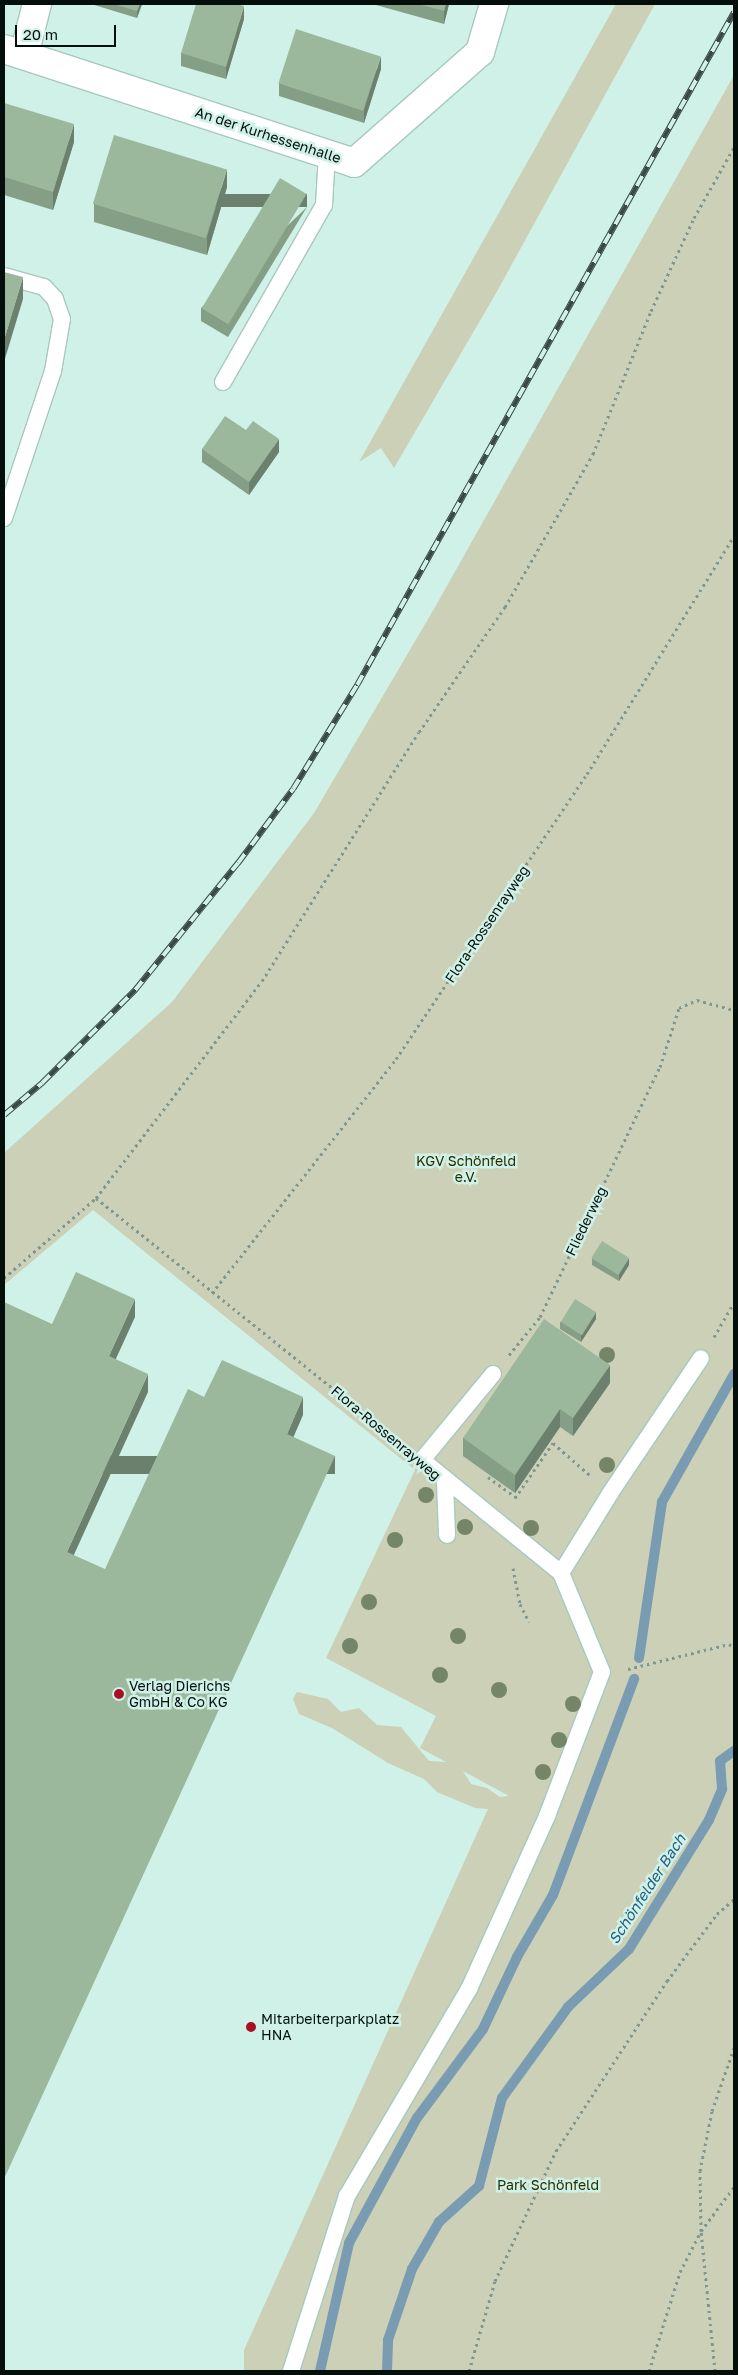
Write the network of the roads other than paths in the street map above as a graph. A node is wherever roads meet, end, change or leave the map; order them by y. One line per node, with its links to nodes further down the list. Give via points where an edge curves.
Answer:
1 (37, 4): 3 (street)
2 (494, 4): 4 (street, An der Kurhessenhalle, via 480,52 354,163)
3 (14, 52): 4 (street, An der Kurhessenhalle)
4 (327, 153): 6 (lane, via 324,205)
5 (4, 276): 7 (lane, via 44,287 55,299 62,319 53,371)
6 (223, 382)
7 (4, 518)
8 (701, 1358): 12 (lane, via 611,1492)
9 (493, 1374): 10 (lane, Flora-Rossenrayweg, via 422,1460)
10 (445, 1482): 11 (lane); 12 (lane, Flora-Rossenrayweg)
11 (446, 1535)
12 (562, 1573): 13 (lane, via 602,1672 547,1816 469,1989 347,2196)
13 (291, 2371)

